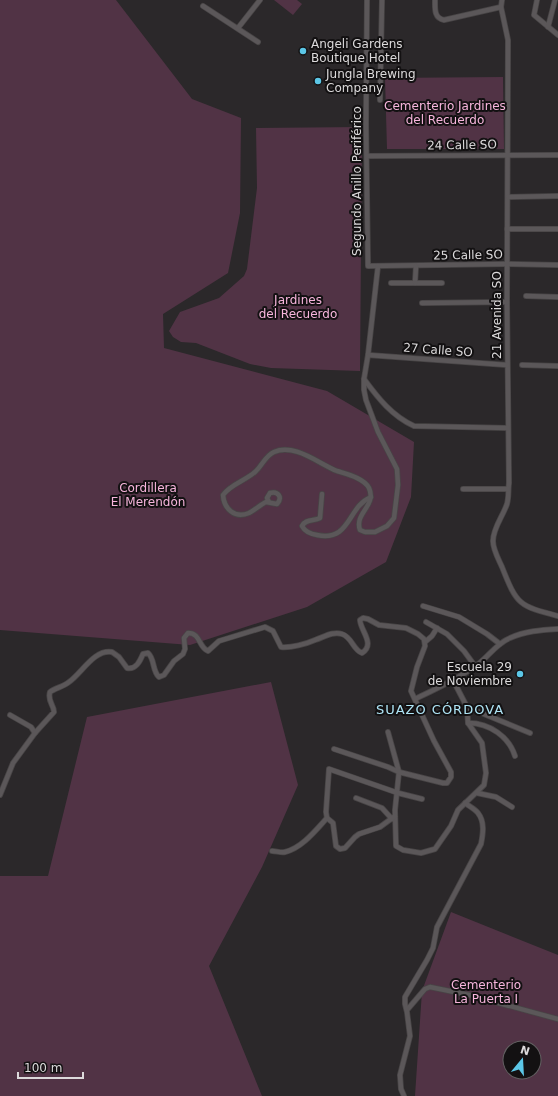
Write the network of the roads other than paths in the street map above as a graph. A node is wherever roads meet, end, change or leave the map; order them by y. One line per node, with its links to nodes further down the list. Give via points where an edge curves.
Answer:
1 (260, 0): 11 (street)
2 (367, 0): 17 (street, Segundo Anillo Periférico)
3 (382, 0): 14 (street, Segundo Anillo Periférico)
4 (435, 0): 9 (street, via 436,16 444,20)
5 (502, 0): 9 (street)
6 (537, 0): 10 (street, via 534,16)
7 (555, 0): 10 (street)
8 (203, 6): 11 (street)
9 (501, 7): 15 (street, via 508,40)
10 (548, 27): 12 (street)
11 (238, 28): 13 (street)
12 (558, 35)
13 (258, 42)
14 (380, 100)
15 (508, 155): 16 (street, 24 Calle SO); 17 (street, 24 Calle SO); 19 (street, 21 Avenida SO)
16 (558, 155)
17 (366, 156): 24 (street, Segundo Anillo Periférico, via 368,266)
18 (558, 196): 19 (street)
19 (508, 197): 20 (street, 21 Avenida SO)
20 (507, 229): 21 (street); 22 (street, 21 Avenida SO)
21 (558, 230)
22 (507, 264): 23 (street, 25 Calle SO); 25 (street, 25 Calle SO); 31 (street, 21 Avenida SO)
23 (558, 265)
24 (378, 266): 25 (street, 25 Calle SO); 33 (street, Segundo Anillo Periférico)
25 (415, 266): 26 (street)
26 (415, 280): 27 (street); 28 (street)
27 (391, 283)
28 (442, 283)
29 (526, 296): 30 (street)
30 (558, 297)
31 (507, 302): 32 (street); 34 (street, 21 Avenida SO)
32 (422, 303)
33 (368, 355): 34 (street, 27 Calle SO); 37 (street, Segundo Anillo Periférico)
34 (507, 365): 38 (street, 21 Avenida SO)
35 (522, 365): 36 (street)
36 (558, 366)
37 (364, 379): 38 (street, via 385,406 414,426); 42 (street, Segundo Anillo Periférico, via 366,400 378,432 397,468 398,485 394,518 387,526 375,532 365,532 360,530 358,519)
38 (508, 428): 40 (street, 21 Avenida SO)
39 (462, 489): 40 (street)
40 (508, 489): 45 (street, 21 Avenida SO, via 508,502 493,542 513,593 525,606)
41 (322, 494): 42 (street, via 320,518 307,521 302,526 309,533 321,536 340,532 361,502)
42 (371, 497): 43 (street, via 367,484 325,466 313,458 285,450 274,452 264,460 257,471 227,489 223,495 228,509 239,515 249,513)
43 (269, 502)
44 (423, 606): 50 (street, via 459,616)
45 (558, 616)
46 (426, 622): 47 (street)
47 (437, 628): 49 (street); 51 (street, via 453,639)
48 (558, 628): 50 (street, via 525,633)
49 (425, 642): 53 (street, via 411,687 411,694); 57 (street, via 422,636 406,628 379,625 365,618 361,619 360,623 368,642 362,653 348,636 337,633 284,647 271,630 261,627 220,641 208,651 202,647 197,636 188,633 184,638 183,654 164,675 159,677 149,654 145,653 136,666 129,669 116,654 108,651 97,655 71,681 50,692 48,698 54,712)
50 (500, 644): 51 (street)
51 (475, 666): 52 (street)
52 (453, 680): 53 (street); 54 (street)
53 (415, 699): 62 (street, via 451,777 447,783 442,783)
54 (467, 707): 56 (street); 59 (street)
55 (10, 715): 57 (street)
56 (468, 723): 61 (street, via 497,732 513,749); 64 (street, via 482,743 485,764 484,785)
57 (35, 732): 65 (street, via 13,763)
58 (388, 732): 62 (street)
59 (530, 733)
60 (334, 749): 62 (street)
61 (515, 756)
62 (400, 772): 63 (street)
63 (398, 793): 67 (street); 70 (street); 71 (street, via 329,769)
64 (476, 793): 68 (street); 69 (street, via 496,797)
65 (0, 796)
66 (356, 798): 70 (street, via 378,806)
67 (422, 799)
68 (465, 804): 70 (street, via 458,810 451,826 435,849 421,853 396,846); 73 (street, via 478,813 483,826 481,844 437,927 433,948 405,997 404,1004)
69 (512, 807)
70 (394, 817): 71 (street, via 380,827 359,834 346,848 340,849 336,846 333,824)
71 (327, 818): 72 (street, via 296,847 284,852)
72 (272, 851)
73 (407, 1010): 74 (street, via 425,989 430,987); 75 (street, via 410,1036 400,1075)
74 (558, 1018)
75 (404, 1096)

